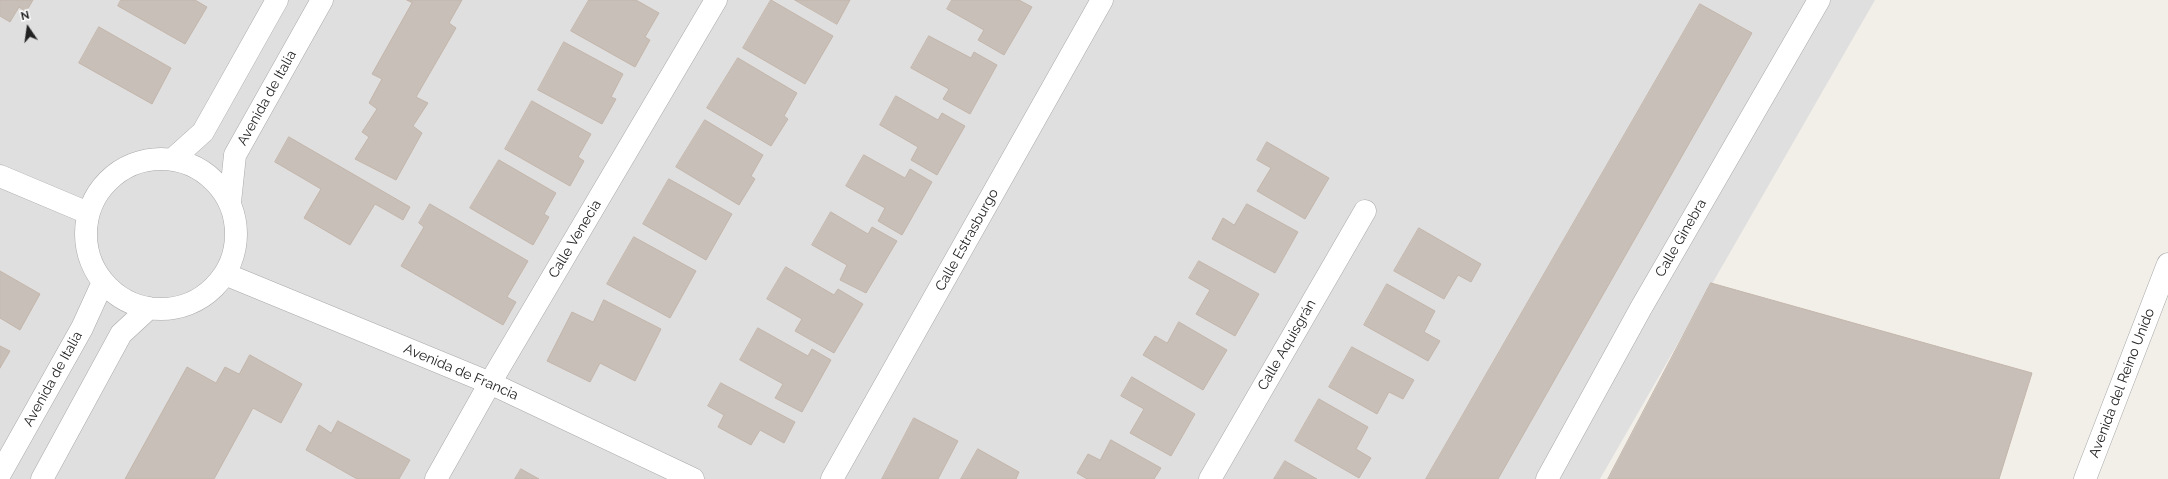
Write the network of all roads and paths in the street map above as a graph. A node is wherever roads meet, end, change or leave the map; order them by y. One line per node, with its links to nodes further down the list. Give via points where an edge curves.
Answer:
1 (277, 0): 6 (street, via 203,132)
2 (322, 0): 8 (street, Avenida de Italia, via 236,155)
3 (716, 0): 15 (street, Calle Venecia)
4 (1102, 0): 20 (street, Calle Estrasburgo)
5 (1819, 0): 22 (street, Calle Ginebra, via 1640,308)
6 (173, 159): 8 (street, via 197,167 216,182); 10 (street, via 144,161 130,165 112,176 97,192)
7 (0, 176): 10 (street)
8 (230, 202): 12 (street, via 237,226 235,251)
9 (1365, 211): 21 (street, Calle Aquisgrán)
10 (88, 213): 13 (street, via 85,237 90,261)
11 (2168, 264): 23 (street, Avenida del Reino Unido)
12 (225, 274): 14 (street, via 211,291 193,303 171,308); 15 (street, Avenida de Francia)
13 (103, 282): 14 (street, via 132,304); 16 (street, Avenida de Italia, via 82,328)
14 (149, 308): 17 (street, via 121,334)
15 (490, 382): 18 (street, Calle Venecia); 19 (street, Avenida de Francia)
16 (0, 474)
17 (42, 479)
18 (436, 479)
19 (693, 479)
20 (832, 479)
21 (1210, 479)
22 (1548, 479)
23 (2085, 479)

